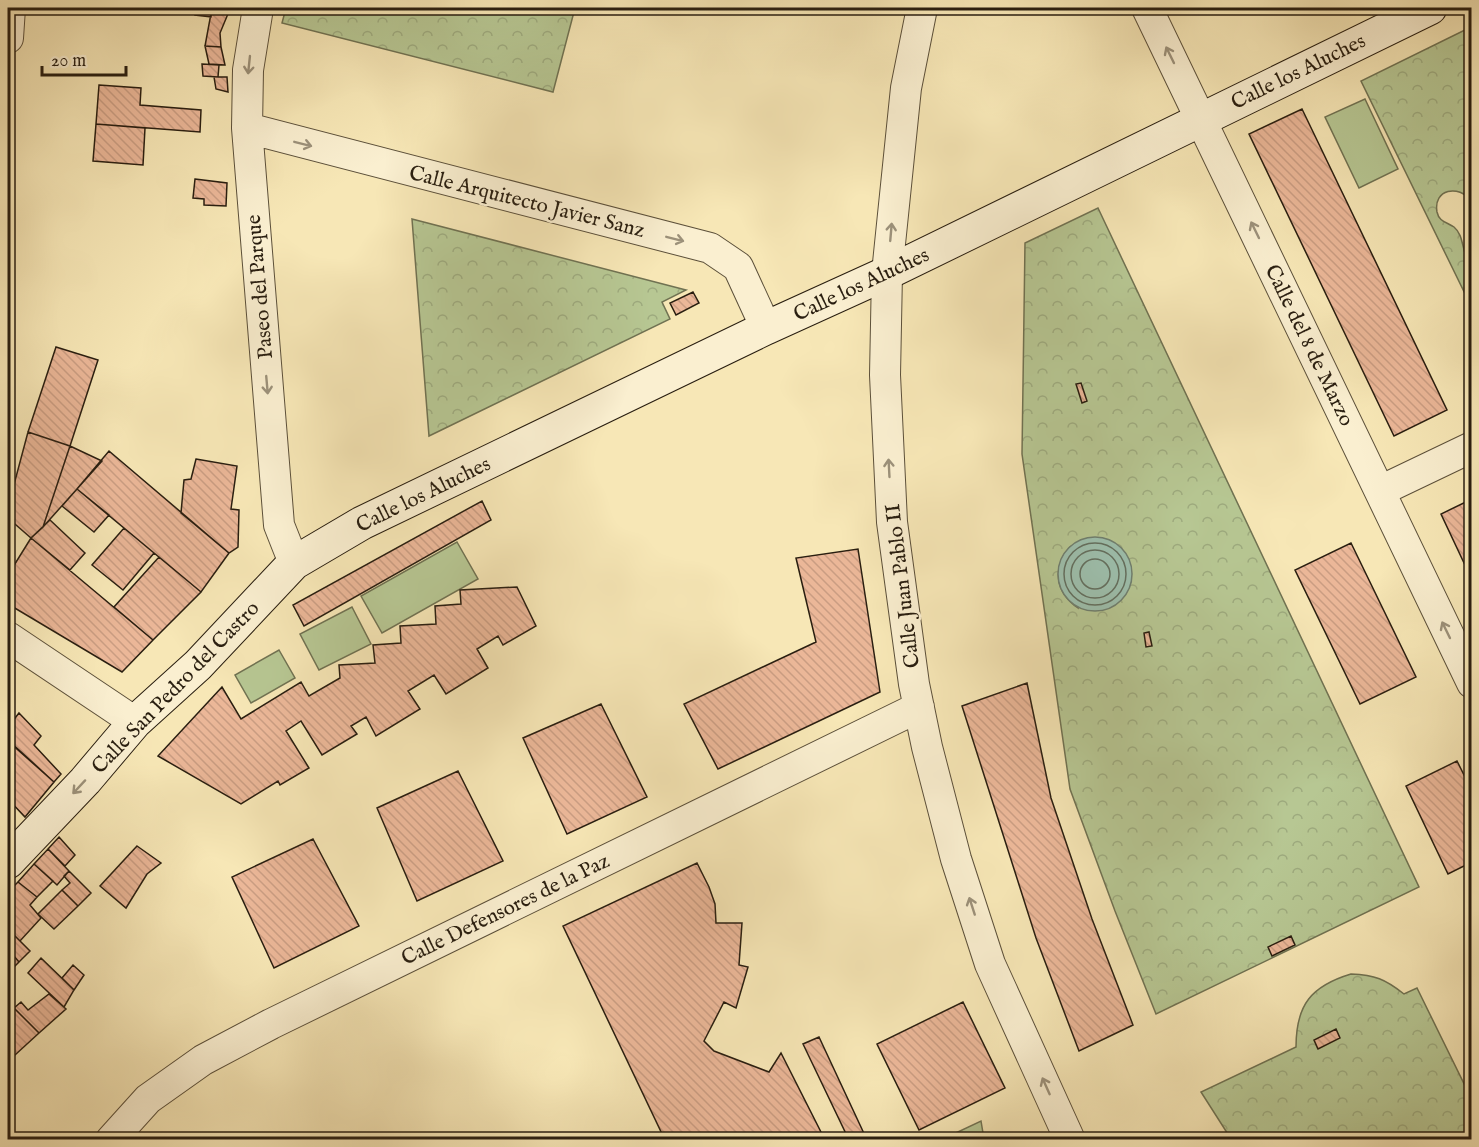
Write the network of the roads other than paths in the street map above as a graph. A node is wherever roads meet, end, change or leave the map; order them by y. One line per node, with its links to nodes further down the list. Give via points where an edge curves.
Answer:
1 (10, 8): 6 (street)
2 (258, 8): 8 (street, Paseo del Parque, one-way to 8, via 248,70)
3 (922, 8): 9 (street, Calle Juan Pablo II, one-way to 3, via 906,88)
4 (1147, 8): 7 (street, Calle del 8 de Marzo, one-way to 4)
5 (1430, 8): 7 (street, Calle los Aluches)
6 (8, 38)
7 (1201, 118): 9 (street, Calle los Aluches); 12 (street, Calle del 8 de Marzo, one-way to 7)
8 (247, 128): 10 (street, Calle Arquitecto Javier Sanz, one-way to 10, via 710,248 738,267); 13 (street, Paseo del Parque, one-way to 13, via 279,525)
9 (887, 273): 10 (street, Calle los Aluches); 16 (street, Calle Juan Pablo II, one-way to 9, via 892,522 885,375)
10 (766, 328): 13 (street, Calle los Aluches, via 362,523)
11 (1472, 447): 12 (street)
12 (1380, 491): 15 (street, Calle del 8 de Marzo, one-way to 12)
13 (294, 563): 17 (street, Calle San Pedro del Castro, via 198,665)
14 (8, 637): 17 (street)
15 (1472, 683)
16 (919, 707): 19 (street, Calle Defensores de la Paz, via 212,1055 148,1099); 20 (street, Calle Juan Pablo II, one-way to 16, via 990,964 957,859)
17 (135, 722): 18 (street, Calle San Pedro del Castro, one-way to 18)
18 (8, 862)
19 (111, 1140)
20 (1070, 1140)

